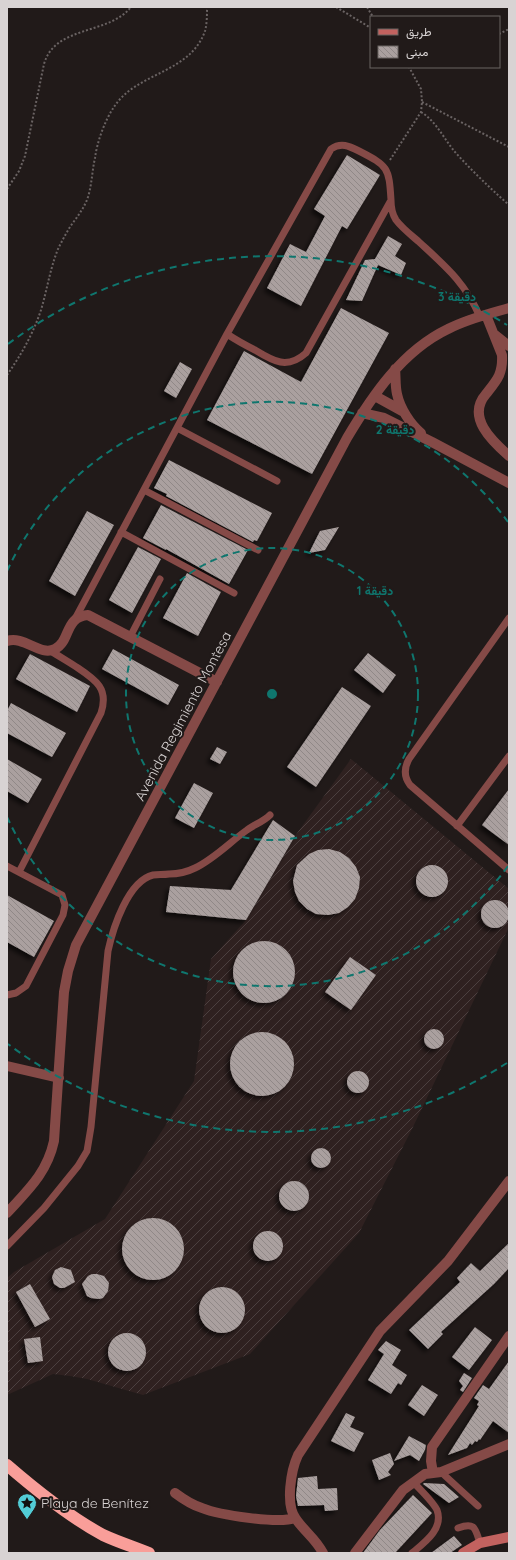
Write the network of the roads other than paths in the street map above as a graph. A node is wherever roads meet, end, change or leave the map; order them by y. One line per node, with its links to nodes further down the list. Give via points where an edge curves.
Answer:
1 (391, 202): 3 (lane, via 396,221 455,276); 4 (lane, via 306,353 287,363 273,361); 4 (lane, via 389,176 385,167 377,160 348,146 339,145 331,149)
2 (509, 308): 3 (street, Avenida Regimiento Montesa)
3 (483, 316): 5 (street); 7 (street, Avenida Regimiento Montesa, via 435,336)
4 (227, 334): 11 (lane)
5 (494, 335): 6 (street); 13 (street, via 502,355 502,366 495,384 481,402 479,413 485,431)
6 (509, 346)
7 (396, 369): 8 (street, Avenida Regimiento Montesa); 9 (street, via 397,394)
8 (375, 396): 9 (street); 10 (street, Avenida Regimiento Montesa)
9 (404, 412): 12 (street, via 415,428)
10 (362, 413): 12 (street, via 384,418); 26 (street, Avenida Regimiento Montesa)
11 (176, 428): 14 (lane); 16 (lane)
12 (432, 442): 15 (street)
13 (509, 456)
14 (277, 481)
15 (509, 483)
16 (144, 490): 17 (lane); 18 (lane)
17 (121, 532): 20 (lane); 22 (lane)
18 (258, 550)
19 (160, 579): 23 (lane)
20 (234, 593)
21 (509, 618): 29 (lane, via 409,758 405,768 410,785)
22 (75, 619): 23 (street, via 88,615); 25 (street, via 62,643)
23 (130, 637): 26 (street)
24 (7, 641): 25 (street, via 18,640)
25 (51, 651): 32 (lane, via 97,682 103,692 103,706)
26 (216, 682): 35 (street, Avenida Regimiento Montesa, via 76,945 64,992)
27 (509, 756): 29 (lane)
28 (270, 815): 38 (lane, via 264,821 248,828 201,865 178,873 153,875 136,885 132,891 116,922 108,950 87,1151 44,1208)
29 (457, 826): 31 (lane)
30 (7, 866): 32 (lane)
31 (509, 870)
32 (19, 872): 33 (lane, via 62,895 65,905 26,986)
33 (7, 995)
34 (7, 1066): 35 (street)
35 (59, 1078): 37 (street, Avenida Regimiento Montesa, via 54,1141 48,1161 35,1182)
36 (509, 1181): 46 (street, via 448,1261 380,1331 301,1450 293,1468 290,1505)
37 (7, 1213)
38 (7, 1246)
39 (509, 1336): 42 (street, via 432,1446 431,1461)
40 (509, 1444): 42 (street)
41 (7, 1465): 50 (highway, via 59,1508 104,1535)
42 (437, 1473): 43 (street, via 425,1474); 45 (lane)
43 (413, 1482): 52 (street, via 403,1490); 53 (lane, via 436,1510 438,1521 428,1541)
44 (174, 1493): 46 (street, via 191,1504 217,1513 280,1520)
45 (478, 1506)
46 (294, 1518): 51 (street, via 314,1539)
47 (458, 1528): 49 (lane, via 466,1525 475,1527)
48 (509, 1537): 49 (street)
49 (480, 1543): 54 (street)
50 (149, 1553)
51 (323, 1553)
52 (355, 1553)
53 (412, 1553)
54 (463, 1553)

